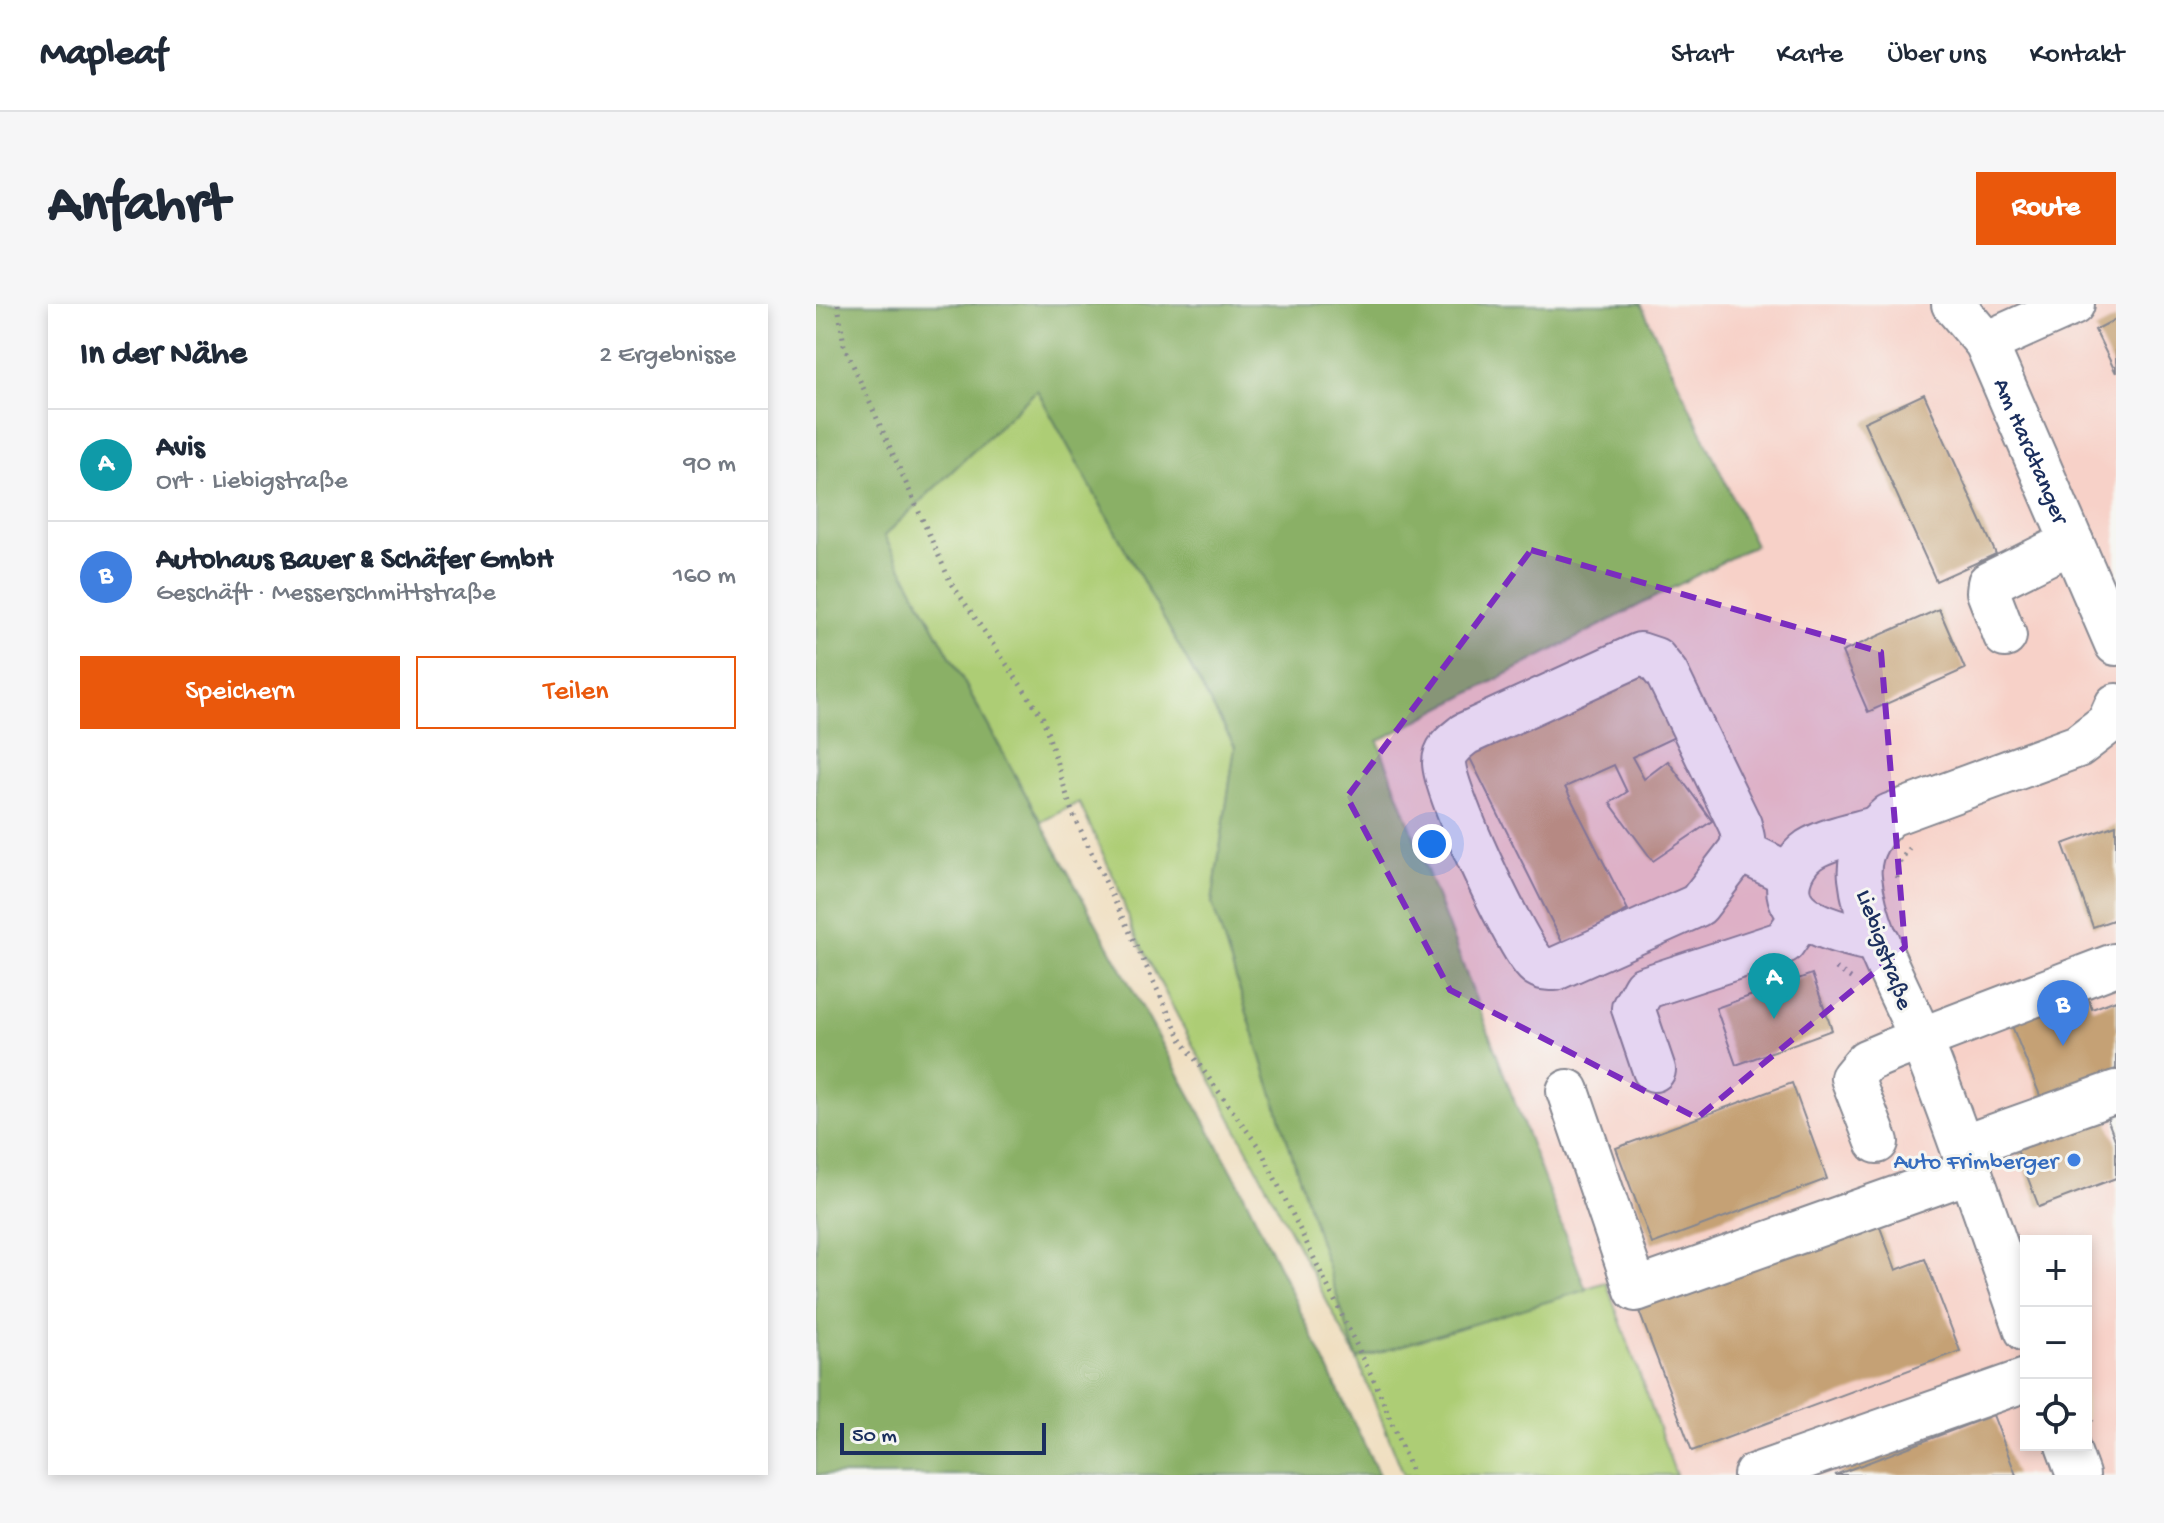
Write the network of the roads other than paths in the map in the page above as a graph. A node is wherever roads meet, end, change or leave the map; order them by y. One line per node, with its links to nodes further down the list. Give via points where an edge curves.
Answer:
1 (1953, 304): 3 (street, Am Hardtanger)
2 (2073, 304): 3 (street)
3 (1986, 343): 4 (street, Am Hardtanger)
4 (2072, 542): 5 (street, via 1989,583); 6 (street, Am Hardtanger)
5 (2005, 636)
6 (2116, 644)
7 (2116, 705): 8 (street, via 2108,723 2078,746 1890,815)
8 (1875, 828): 10 (street, via 1807,851); 12 (street, Liebigstraße, via 1861,858 1860,877)
9 (1740, 850): 9 (street, via 1712,889 1682,915 1555,969 1544,969 1530,958 1493,885 1448,789 1444,759 1465,734 1640,654 1655,659 1667,674 1740,825); 10 (street)
10 (1790, 875): 11 (street, via 1787,889)
11 (1802, 916): 12 (street); 15 (street, via 1784,942 1644,988 1633,1008)
12 (1879, 942): 14 (street, Liebigstraße)
13 (2114, 965): 14 (street)
14 (1920, 1039): 18 (street, via 1866,1061 1852,1078); 19 (street, Liebigstraße)
15 (1654, 1070)
16 (1568, 1091): 19 (street, via 1636,1290)
17 (2116, 1092): 19 (street)
18 (1877, 1142)
19 (1966, 1159): 20 (street, Liebigstraße)
20 (2020, 1313)
21 (2020, 1382): 23 (street)
22 (2069, 1451): 24 (street)
23 (1755, 1475)
24 (2078, 1475)

